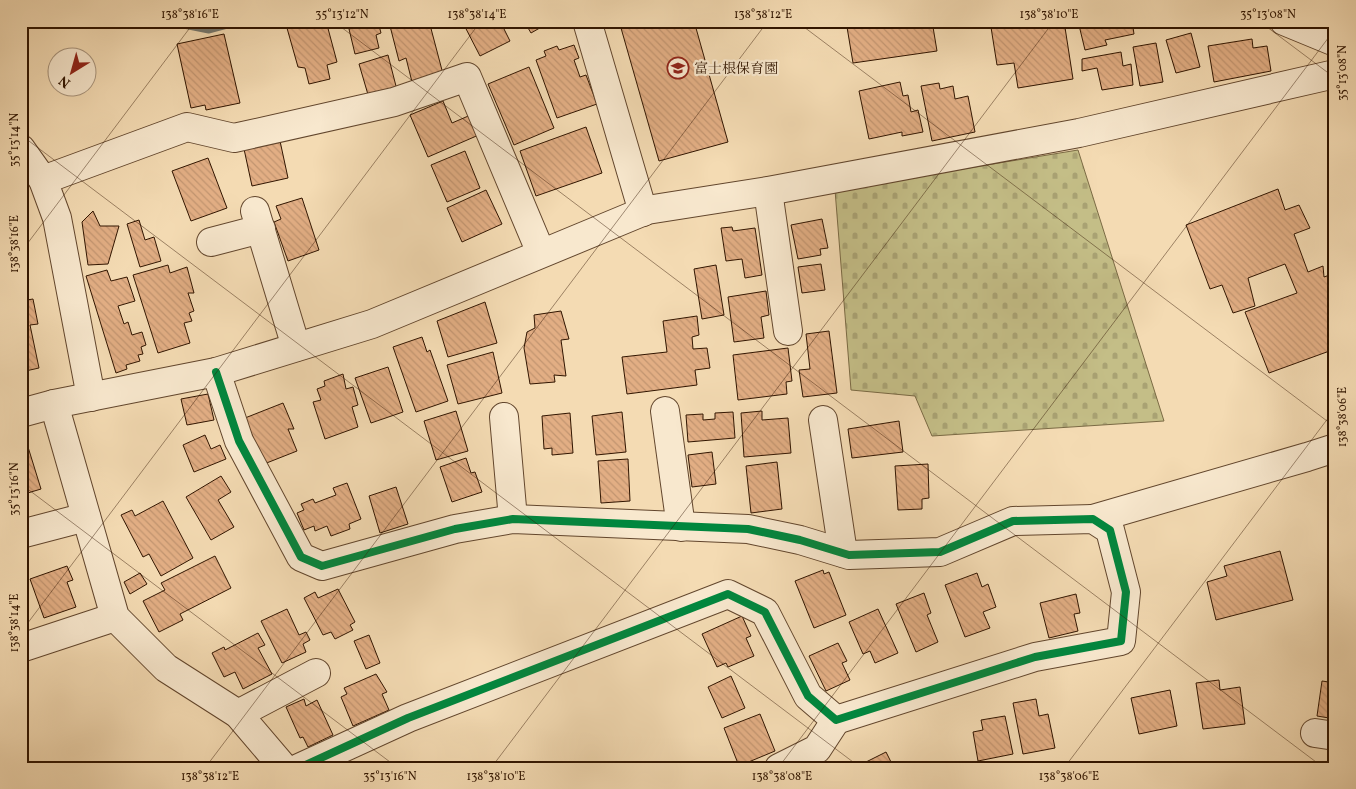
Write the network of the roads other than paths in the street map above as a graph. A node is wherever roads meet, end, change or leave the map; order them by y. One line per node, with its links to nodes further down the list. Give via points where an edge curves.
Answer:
1 (587, 21): 8 (street)
2 (1284, 21): 3 (street)
3 (1335, 42)
4 (1335, 74): 7 (street, via 1079,133)
5 (21, 149): 6 (street)
6 (43, 180): 10 (street, via 187,127 234,138 394,102 467,77); 14 (street, via 57,218)
7 (768, 192): 8 (street); 11 (street)
8 (643, 212): 10 (street)
9 (211, 242): 12 (street, via 258,220)
10 (541, 253): 12 (street, via 372,324)
11 (788, 332)
12 (296, 347): 13 (street)
13 (216, 372): 14 (street); 23 (street, via 239,441 300,558 322,566 455,529)
14 (91, 397): 15 (street)
15 (54, 404): 17 (street); 21 (street)
16 (665, 411): 24 (street)
17 (21, 413)
18 (504, 417): 23 (street)
19 (824, 420): 26 (street)
20 (1335, 448): 22 (street)
21 (86, 517): 25 (street); 27 (street)
22 (1093, 518): 26 (street, via 1013,521 940,552 849,556); 31 (street, via 1110,530 1126,592 1121,641 1035,657)
23 (513, 519): 24 (street)
24 (681, 527): 26 (street, via 748,529)
25 (21, 534)
26 (843, 553)
27 (116, 617): 28 (street); 30 (street, via 166,668)
28 (21, 648)
29 (316, 673): 30 (street)
30 (238, 714): 32 (street)
31 (836, 720): 33 (street, via 808,696 765,612 728,594 408,718); 34 (street, via 817,750)
32 (284, 768)
33 (299, 768)
34 (778, 768)

